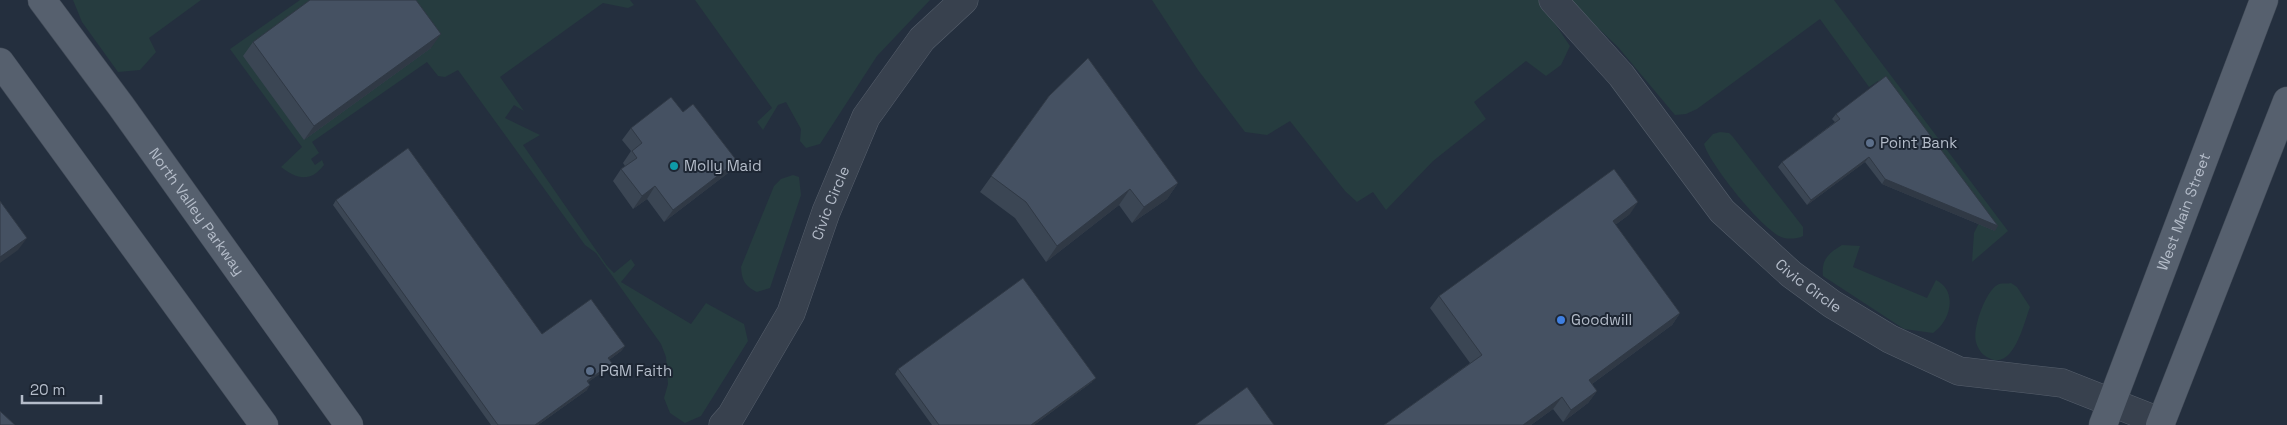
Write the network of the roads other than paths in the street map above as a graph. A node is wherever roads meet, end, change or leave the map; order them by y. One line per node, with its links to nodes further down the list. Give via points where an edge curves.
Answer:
1 (42, 0): 10 (main road, North Valley Parkway)
2 (964, 0): 11 (street, Civic Circle, via 922,38 866,117 826,212 791,313)
3 (1553, 0): 7 (street, Civic Circle, via 1621,75 1722,211 1791,274 1832,304 1890,339 1959,371 2062,383)
4 (2264, 0): 7 (main road, West Main Street)
5 (0, 62): 9 (main road)
6 (2287, 101): 8 (main road)
7 (2107, 413): 8 (street, Civic Circle)
8 (2161, 424)
9 (264, 425)
10 (349, 425)
11 (723, 425)

